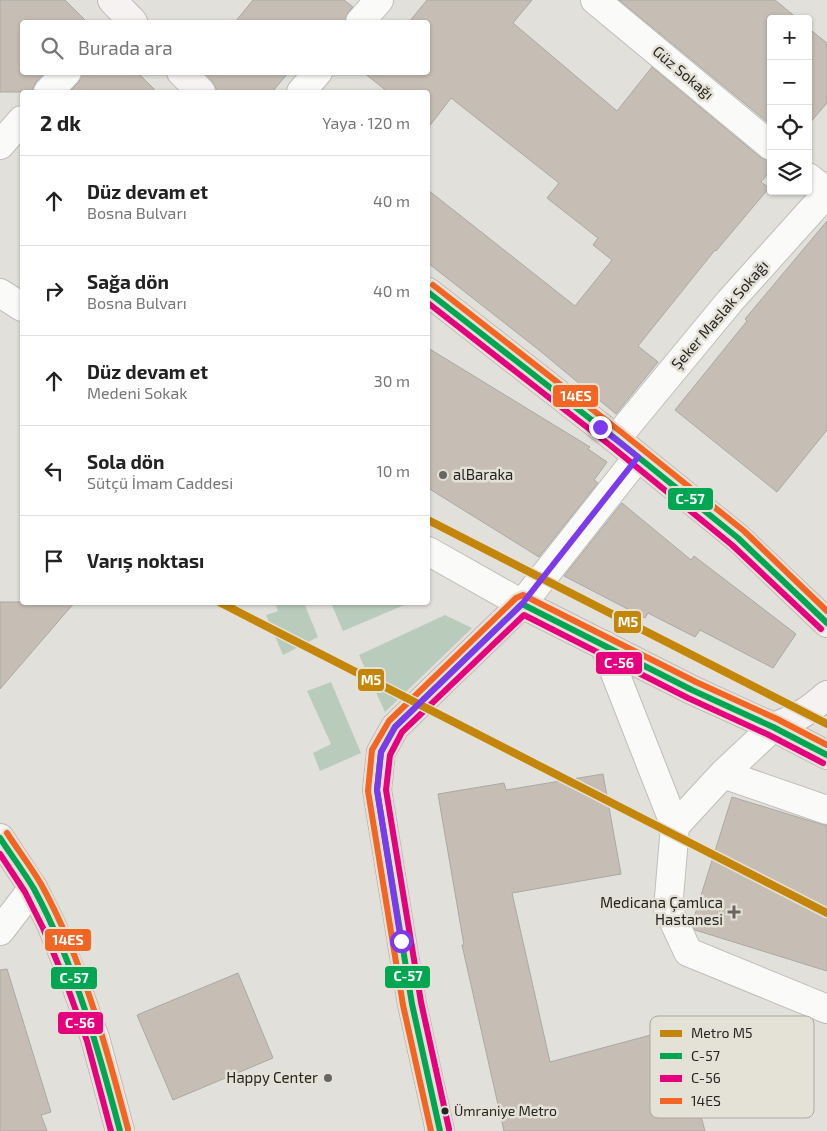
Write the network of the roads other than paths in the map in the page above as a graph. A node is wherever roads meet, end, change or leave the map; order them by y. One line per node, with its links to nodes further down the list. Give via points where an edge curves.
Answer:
1 (379, 0): 3 (street)
2 (596, 0): 11 (street, Güz Sokağı)
3 (362, 20)
4 (64, 75): 7 (street)
5 (185, 75): 8 (main road)
6 (315, 75): 9 (street)
7 (50, 90)
8 (199, 90)
9 (303, 90)
10 (20, 122): 12 (street)
11 (767, 143)
12 (0, 145)
13 (812, 180): 14 (street)
14 (827, 193): 18 (street, Şeker Maslak Sokağı, via 730,301)
15 (0, 293): 17 (street)
16 (430, 294): 18 (main road)
17 (20, 306)
18 (616, 439): 19 (main road)
19 (638, 457): 21 (street); 22 (main road, via 738,538)
20 (430, 552): 21 (street)
21 (522, 604): 23 (main road); 35 (main road, via 395,727 381,752 377,790 412,1004)
22 (827, 623)
23 (604, 645): 25 (main road); 29 (street)
24 (827, 695): 25 (main road, via 794,720)
25 (773, 727): 26 (main road); 27 (street)
26 (827, 756)
27 (723, 774): 28 (street); 29 (street)
28 (827, 810)
29 (675, 826): 33 (street, via 668,909 688,952)
30 (0, 838): 31 (main road)
31 (33, 888): 32 (street); 34 (main road, via 51,924 95,1038)
32 (0, 931)
33 (827, 1009)
34 (120, 1131)
35 (440, 1131)

